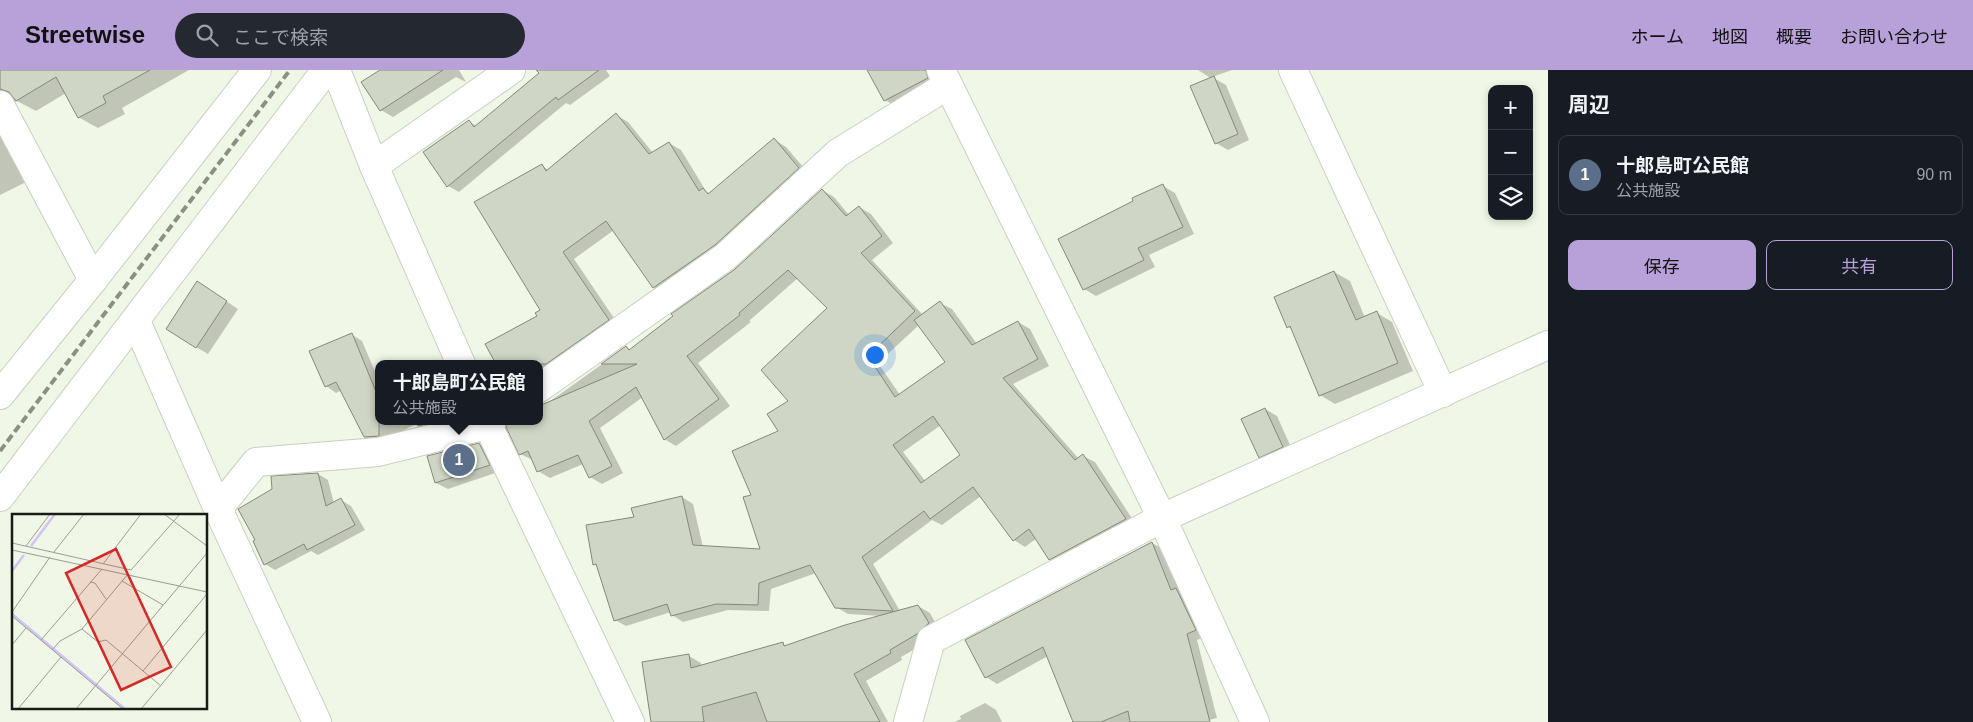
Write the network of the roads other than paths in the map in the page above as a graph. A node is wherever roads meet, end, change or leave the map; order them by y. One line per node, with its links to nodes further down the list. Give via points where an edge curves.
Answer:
1 (256, 70): 9 (street)
2 (326, 70): 10 (street)
3 (336, 70): 8 (street)
4 (512, 70): 8 (street)
5 (1293, 70): 14 (street)
6 (944, 77): 13 (street, via 838,153 725,257); 20 (street)
7 (0, 105): 9 (street)
8 (374, 166): 12 (street)
9 (93, 280): 15 (street)
10 (136, 321): 18 (street); 19 (street)
11 (1548, 345): 14 (street)
12 (459, 360)
13 (543, 385)
14 (1443, 393): 20 (street)
15 (0, 395)
16 (477, 425): 19 (street, via 378,452 256,462)
17 (489, 425): 22 (street)
18 (0, 497)
19 (218, 509): 21 (street)
20 (1162, 518): 23 (street, via 931,640); 24 (street)
21 (317, 722)
22 (630, 722)
23 (908, 722)
24 (1256, 722)

